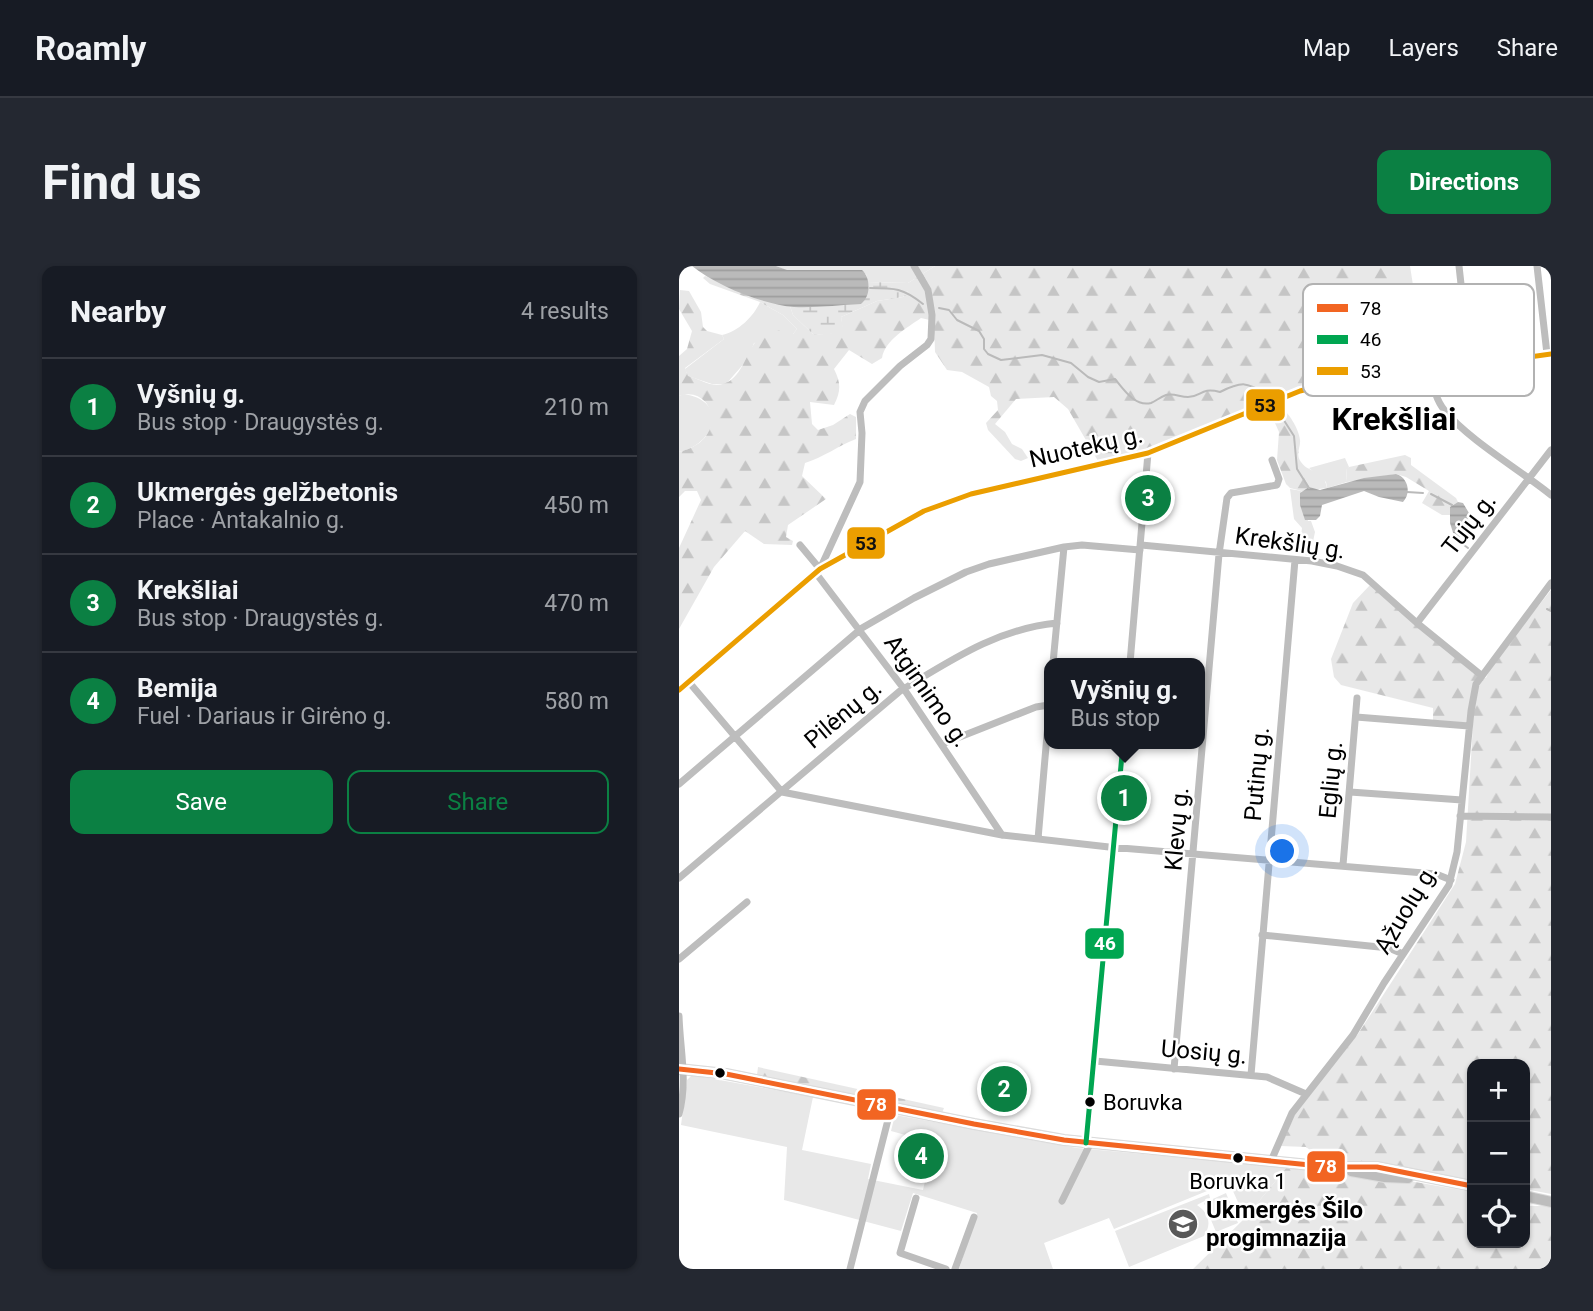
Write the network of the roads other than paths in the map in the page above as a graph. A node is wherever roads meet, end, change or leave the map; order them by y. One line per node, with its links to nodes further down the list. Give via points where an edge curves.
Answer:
1 (914, 266): 18 (street, via 927,290 931,339 865,401 860,412 860,482)
2 (1459, 266): 4 (street)
3 (1537, 266): 5 (street)
4 (1461, 284)
5 (1549, 354)
6 (1303, 390): 9 (street, Nuotekų g.)
7 (1437, 396): 11 (street, via 1445,411 1472,435)
8 (1551, 450): 11 (street, Tujų g.)
9 (1148, 453): 15 (street); 18 (street, Nuotekų g., via 971,494 924,511)
10 (1272, 460): 16 (street, Klevų g., via 1277,485 1227,498)
11 (1530, 478): 12 (street); 21 (street, Tujų g.)
12 (1551, 495)
13 (800, 545): 18 (street, Atgimimo g.)
14 (1064, 547): 15 (street, Krekšlių g.); 20 (street); 22 (street, Krekšlių g., via 966,572)
15 (1140, 547): 16 (street, Krekšlių g.); 24 (street)
16 (1220, 552): 17 (street, Krekšlių g.); 32 (street, Klevų g.)
17 (1295, 560): 21 (street, Krekšlių g., via 1363,575); 49 (street, Putinų g.)
18 (817, 570): 22 (street, Atgimimo g.); 26 (street, Nuotekų g.)
19 (1551, 583): 25 (street, Ąžuolų g.)
20 (1056, 623): 23 (street); 27 (street, Pilėnų g., via 992,640)
21 (1416, 623): 25 (street, Krekšlių g.)
22 (860, 630): 27 (street, Atgimimo g.); 34 (street, Krekšlių g.)
23 (1053, 658)
24 (1130, 658)
25 (1481, 675): 33 (street, Ąžuolų g.)
26 (688, 681): 28 (street, Nuotekų g.); 34 (street)
27 (904, 689): 35 (street, Atgimimo g.); 40 (street, Pilėnų g.)
28 (679, 690)
29 (1357, 698): 31 (street, Eglių g.)
30 (1044, 706): 35 (street)
31 (1356, 717): 33 (street); 41 (street, Eglių g.)
32 (1205, 725)
33 (1469, 726): 42 (street, Ąžuolų g.)
34 (736, 737): 39 (street, Krekšlių g.); 40 (street)
35 (942, 744): 45 (street, Atgimimo g.)
36 (1046, 749): 46 (street)
37 (1123, 749): 47 (street)
38 (1203, 749): 48 (street, Klevų g.)
39 (679, 784)
40 (782, 792): 45 (street); 51 (street, Pilėnų g.)
41 (1350, 792): 42 (street); 50 (street, Eglių g.)
42 (1462, 800): 43 (street, Ąžuolų g.)
43 (1460, 816): 44 (street); 52 (street, Ąžuolų g.)
44 (1551, 817)
45 (1002, 835): 46 (street)
46 (1038, 839): 47 (street)
47 (1114, 847): 48 (street); 58 (street)
48 (1194, 852): 49 (street); 60 (street, Klevų g.)
49 (1268, 860): 50 (street); 54 (street, Putinų g.)
50 (1343, 865): 52 (street, via 1436,874)
51 (679, 878)
52 (1451, 880): 55 (street, Ąžuolų g.)
53 (747, 902): 56 (street)
54 (1262, 935): 55 (street, via 1389,948); 61 (street, Putinų g.)
55 (1403, 954): 62 (street, Ąžuolų g., via 1353,1035)
56 (679, 959)
57 (679, 1016): 59 (street)
58 (1095, 1062): 60 (street, Uosių g.); 65 (street)
59 (681, 1069): 63 (main road); 64 (street, via 684,1092)
60 (1174, 1069): 61 (street, Uosių g.)
61 (1251, 1075): 62 (street, Uosių g., via 1276,1079)
62 (1305, 1094): 66 (street, Ąžuolų g., via 1287,1121)
63 (891, 1108): 65 (main road); 73 (street)
64 (679, 1114)
65 (1088, 1143): 66 (main road); 70 (street)
66 (1271, 1161): 67 (main road, via 1377,1167)
67 (1467, 1185)
68 (1530, 1197): 71 (main road)
69 (916, 1198): 74 (street, via 900,1253)
70 (1062, 1201)
71 (1551, 1202)
72 (974, 1217): 75 (street)
73 (850, 1269)
74 (946, 1269)
75 (955, 1269)

